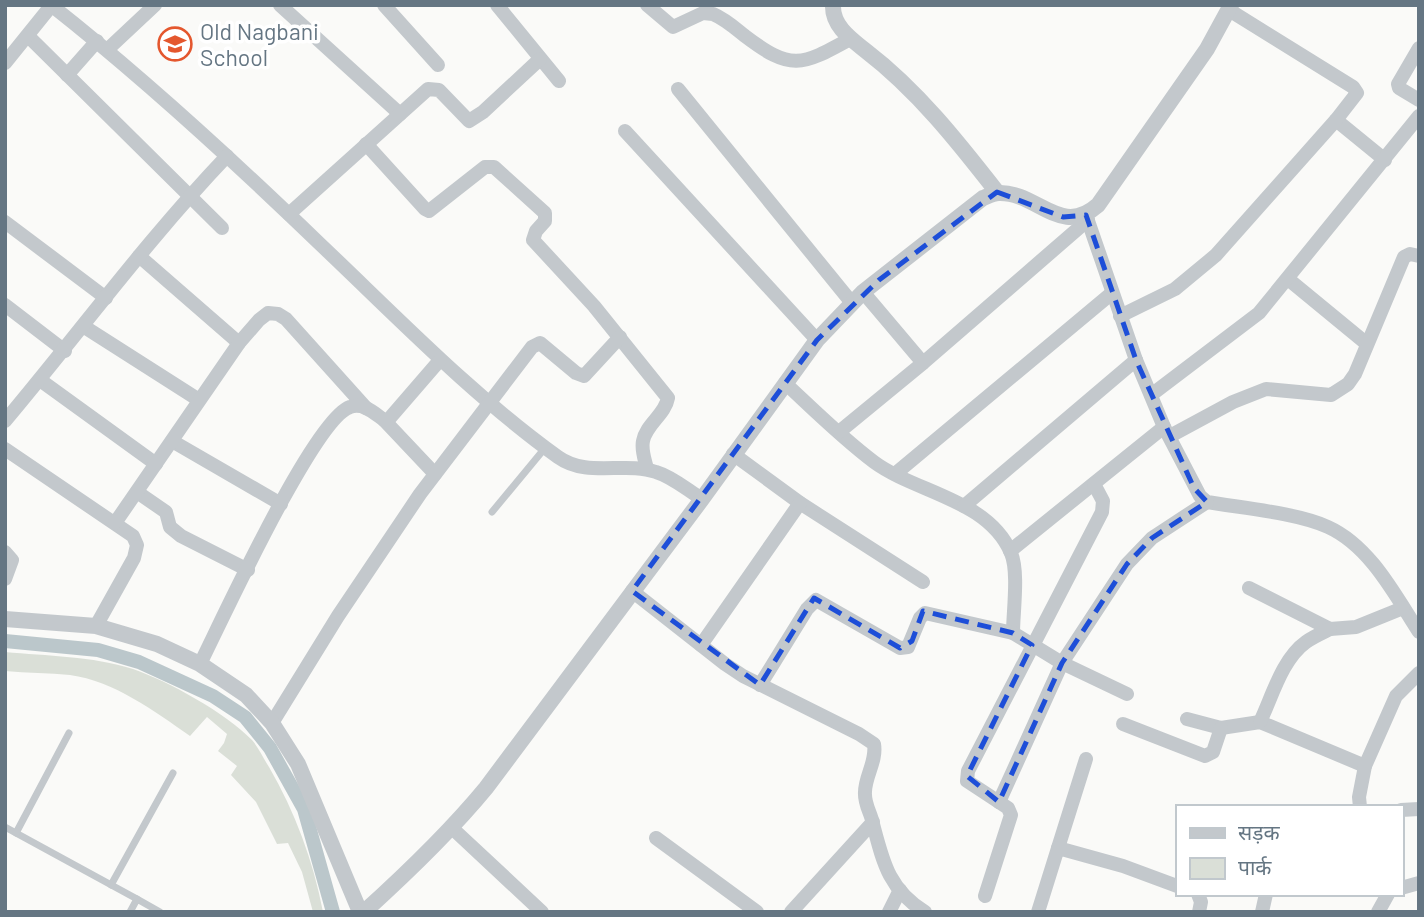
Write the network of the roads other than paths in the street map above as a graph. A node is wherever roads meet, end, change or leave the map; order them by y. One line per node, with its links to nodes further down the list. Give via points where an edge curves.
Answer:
1 (155, 5): 11 (street)
2 (280, 5): 20 (street)
3 (384, 5): 15 (street)
4 (497, 5): 13 (street)
5 (647, 5): 10 (street, via 673,27 703,13 713,14 768,54 790,62 815,58)
6 (833, 5): 10 (street, via 833,13)
7 (51, 6): 9 (street); 11 (street)
8 (1230, 8): 22 (street, via 1355,89 1355,97); 30 (street, via 1207,49)
9 (28, 36): 14 (street); 16 (street)
10 (850, 39): 27 (street, via 910,88)
11 (102, 45): 16 (street); 25 (street)
12 (1419, 48): 19 (street, via 1398,84)
13 (540, 59): 17 (street); 20 (street, via 473,119 465,119 433,87)
14 (5, 63)
15 (438, 65)
16 (67, 75): 28 (street)
17 (559, 81)
18 (678, 89): 38 (street)
19 (1419, 100)
20 (400, 114): 24 (street)
21 (1419, 116): 26 (street)
22 (1336, 120): 26 (street); 40 (street, via 1202,268 1175,289)
23 (625, 131): 43 (street)
24 (366, 145): 29 (street); 42 (street, via 429,211 485,167 495,167 545,213 533,240)
25 (227, 156): 28 (street); 29 (street)
26 (1385, 160): 35 (street)
27 (997, 192): 30 (street, via 1063,216); 38 (street)
28 (190, 195): 32 (street); 33 (street)
29 (289, 214): 47 (street)
30 (1087, 218): 36 (street); 49 (street)
31 (5, 222): 37 (street)
32 (222, 228)
33 (139, 256): 37 (street); 44 (street)
34 (1419, 257): 45 (street, via 1404,257)
35 (1288, 279): 45 (street); 52 (street, via 1259,313)
36 (1112, 293): 40 (street); 67 (street)
37 (106, 298): 41 (street)
38 (858, 298): 43 (street); 49 (street)
39 (5, 305): 46 (street)
40 (1120, 316): 48 (street)
41 (83, 327): 46 (street); 53 (street)
42 (620, 337): 54 (street, via 584,376 536,343); 65 (street, via 668,398 644,436)
43 (817, 340): 51 (street)
44 (239, 343): 53 (street); 55 (street, via 268,313 278,314)
45 (1367, 344): 58 (street, via 1355,374 1331,395 1266,388)
46 (65, 351): 50 (street)
47 (440, 360): 54 (street); 56 (street, via 400,410)
48 (1136, 360): 52 (street); 74 (street)
49 (923, 363): 59 (street)
50 (40, 380): 57 (street); 64 (street)
51 (785, 383): 59 (street); 63 (street)
52 (1151, 395): 58 (street)
53 (199, 400): 60 (street)
54 (490, 404): 61 (street); 66 (street)
55 (366, 408): 56 (street); 72 (street, via 347,407 328,425)
56 (384, 420): 66 (street)
57 (5, 421)
58 (1167, 431): 68 (street); 71 (street, via 1194,488)
59 (838, 432): 67 (street)
60 (172, 440): 64 (street); 72 (street)
61 (546, 447): 65 (street, via 578,467); 75 (lane)
62 (5, 449): 76 (street)
63 (733, 454): 70 (street); 73 (street)
64 (156, 464): 69 (street)
65 (647, 469): 70 (street)
66 (435, 474): 99 (street)
67 (895, 474): 74 (street)
68 (1094, 484): 77 (street); 91 (street, via 1103,500 1102,512)
69 (137, 492): 76 (street); 79 (street, via 166,512 175,532)
70 (702, 499): 83 (street)
71 (1207, 502): 84 (street, via 1329,527 1362,552); 92 (street, via 1140,549)
72 (281, 503): 79 (street)
73 (800, 503): 81 (street); 90 (street)
74 (964, 506): 77 (street, via 993,529)
75 (492, 512)
76 (116, 523): 86 (street, via 137,545)
77 (1010, 551): 89 (street, via 1014,562)
78 (5, 552): 80 (street, via 12,560)
79 (248, 570): 93 (street)
80 (5, 579)
81 (923, 582)
82 (1249, 588): 87 (street)
83 (632, 591): 90 (street); 110 (street)
84 (1403, 608): 87 (street, via 1356,628); 88 (street)
85 (5, 619): 86 (street)
86 (96, 626): 93 (street, via 158,644)
87 (1330, 628): 98 (street, via 1296,652)
88 (1419, 632)
89 (1013, 633): 91 (street); 95 (street, via 925,613 908,647 900,648 816,600)
90 (701, 645): 95 (street)
91 (1032, 645): 92 (street); 106 (street, via 968,771 967,781)
92 (1062, 663): 96 (street); 106 (street)
93 (200, 664): 99 (street, via 246,695)
94 (1419, 673): 104 (street, via 1396,696)
95 (760, 685): 108 (street, via 874,744 864,792)
96 (1127, 694)
97 (1187, 719): 101 (street)
98 (1260, 722): 101 (street); 104 (street)
99 (272, 723): 123 (street, via 299,764)
100 (1123, 724): 101 (street, via 1205,756 1213,752)
101 (1221, 728)
102 (69, 733): 111 (lane)
103 (1086, 759): 113 (street)
104 (1365, 766): 107 (street)
105 (173, 773): 114 (lane)
106 (999, 802): 117 (street, via 1011,811 1011,819)
107 (1360, 805)
108 (873, 821): 116 (street, via 880,856); 126 (street)
109 (5, 827): 111 (lane)
110 (452, 828): 123 (street); 124 (street)
111 (16, 832): 114 (lane)
112 (656, 838): 120 (street)
113 (1058, 848): 115 (street); 129 (street)
114 (111, 885): 119 (lane)
115 (1176, 886)
116 (900, 890): 127 (street); 128 (street)
117 (985, 896)
118 (1387, 896): 130 (street)
119 (137, 899): 121 (lane); 122 (lane)
120 (739, 907): 125 (street)
121 (130, 912)
122 (160, 912)
123 (362, 912)
124 (542, 912)
125 (757, 912)
126 (791, 912)
127 (889, 912)
128 (925, 912)
129 (1038, 912)
130 (1378, 912)

